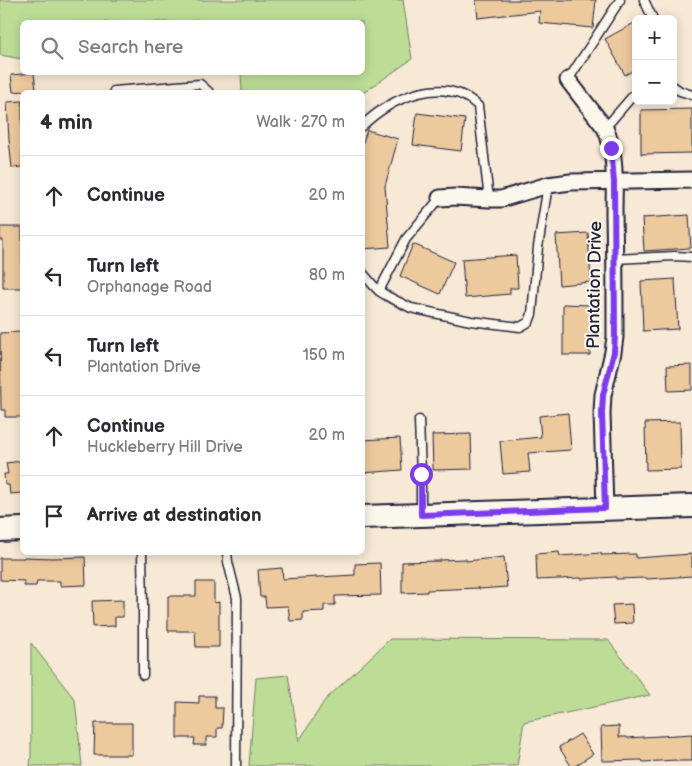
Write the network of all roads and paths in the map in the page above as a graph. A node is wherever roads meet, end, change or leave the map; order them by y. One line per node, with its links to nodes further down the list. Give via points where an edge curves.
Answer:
1 (620, 0): 4 (lane)
2 (644, 0): 3 (lane)
3 (651, 15)
4 (568, 80): 11 (street)
5 (677, 89): 8 (lane)
6 (126, 90): 7 (lane, via 200,84)
7 (207, 90)
8 (692, 95)
9 (632, 97): 11 (lane)
10 (365, 124): 16 (lane, via 404,98 427,91 455,92 471,99 478,106)
11 (605, 128): 13 (street, Plantation Drive, via 611,148)
12 (692, 180): 13 (street)
13 (614, 182): 14 (street); 18 (street, Plantation Drive)
14 (548, 185): 16 (street, via 501,199); 20 (lane, via 529,322 520,327 411,308)
15 (440, 198): 16 (street); 20 (lane, via 406,239)
16 (489, 199)
17 (692, 257): 18 (lane)
18 (615, 259): 23 (street, Plantation Drive, via 614,352 602,413)
19 (365, 276): 20 (lane)
20 (379, 290)
21 (418, 420): 24 (lane)
22 (692, 506): 23 (main road)
23 (605, 508): 24 (main road)
24 (421, 515): 25 (main road)
25 (365, 516)
26 (20, 529): 27 (main road)
27 (0, 530)
28 (142, 555): 30 (lane)
29 (228, 555): 31 (lane, via 237,598)
30 (143, 675)
31 (236, 766)

